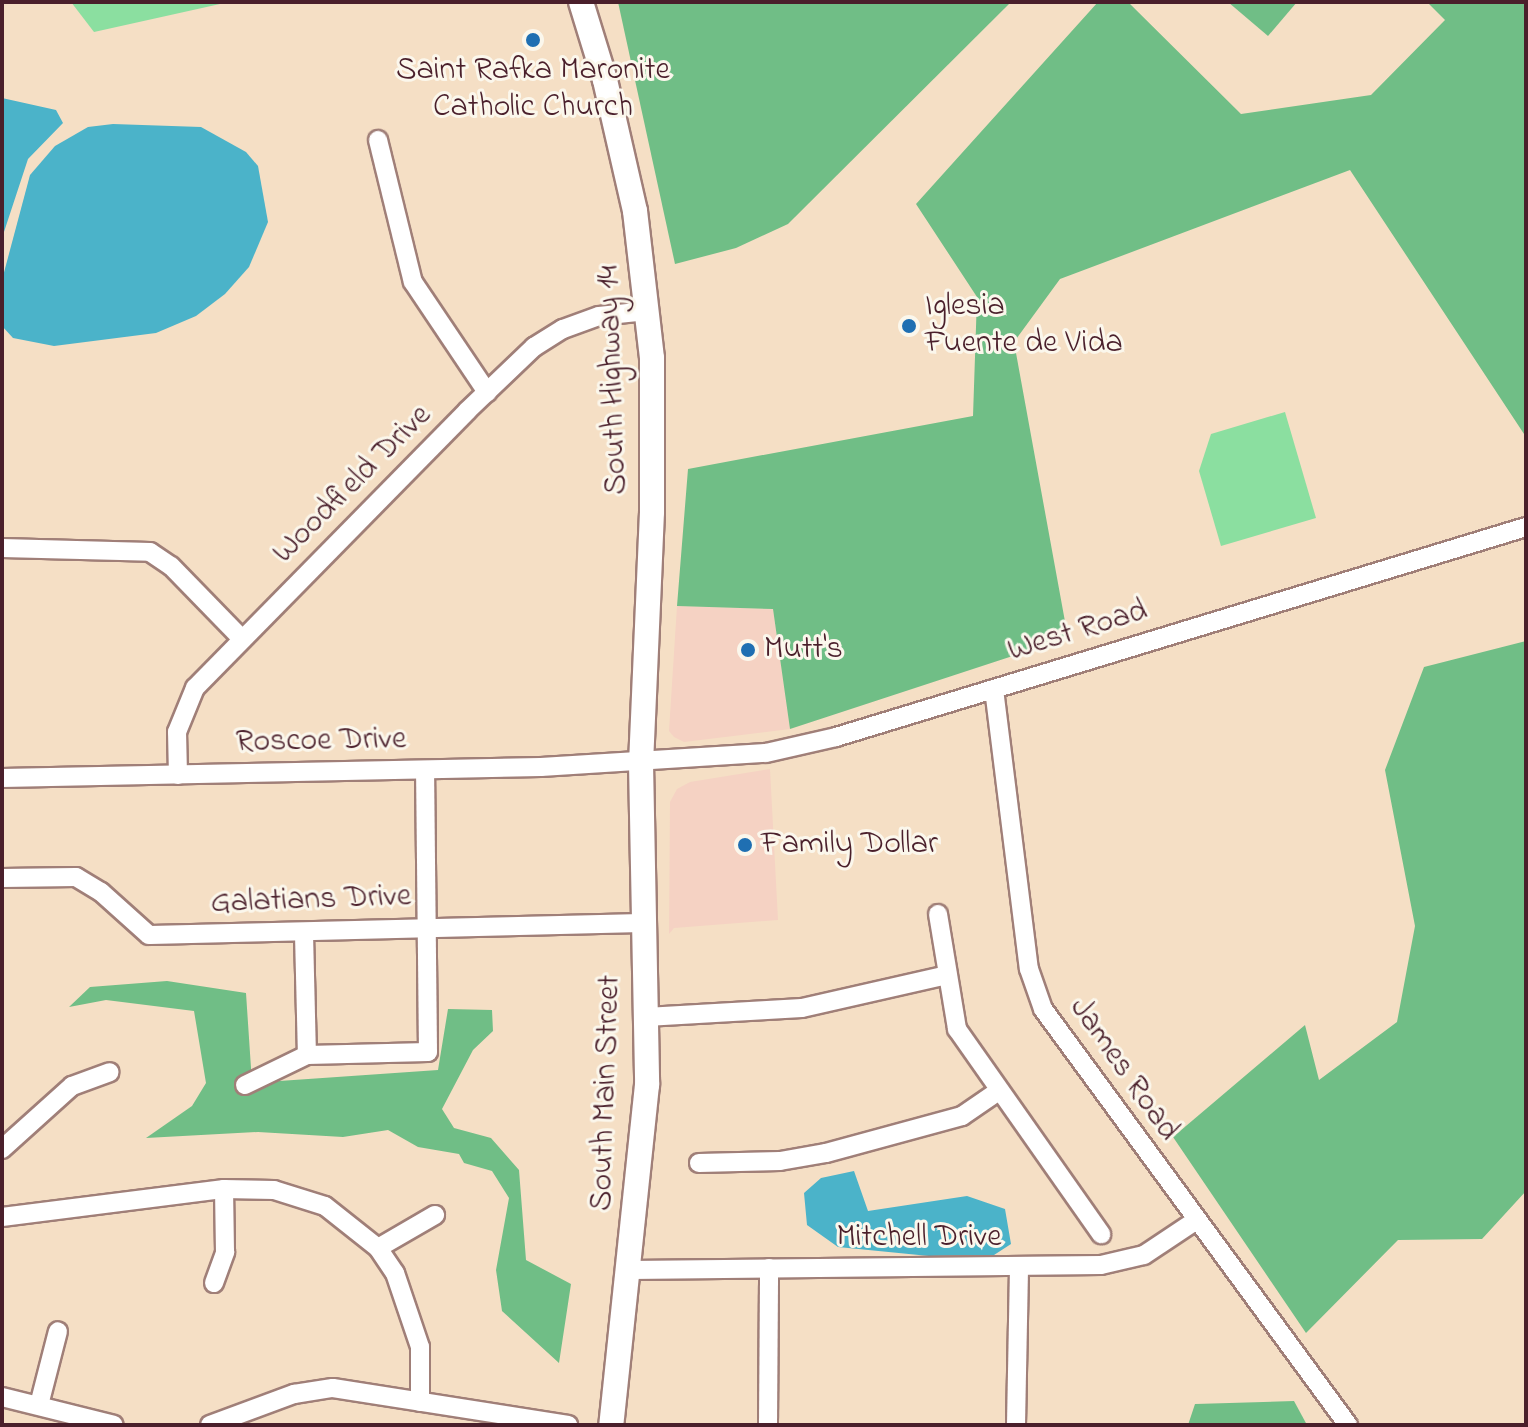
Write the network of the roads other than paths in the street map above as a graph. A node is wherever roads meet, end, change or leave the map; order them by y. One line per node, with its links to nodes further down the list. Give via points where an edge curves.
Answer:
1 (581, 2): 3 (main road, South Highway 14, via 622,149)
2 (378, 140): 4 (street, via 413,282)
3 (647, 311): 4 (street, Woodfield Drive, via 599,316 563,329 534,347); 9 (main road, South Highway 14, via 652,512)
4 (487, 392): 7 (street, Woodfield Drive)
5 (1526, 527): 8 (street, West Road)
6 (2, 548): 7 (street, via 150,552 171,566)
7 (242, 639): 11 (street, Woodfield Drive, via 185,704 177,732)
8 (994, 689): 9 (street, West Road, via 794,748); 29 (street, James Road, via 1036,994 1052,1025)
9 (641, 763): 10 (street, Roscoe Drive); 15 (main road, South Main Street)
10 (425, 770): 11 (street, Roscoe Drive); 16 (street)
11 (178, 775): 12 (street, Roscoe Drive)
12 (2, 778)
13 (2, 878): 17 (street, Galatians Drive, via 76,877 149,935)
14 (938, 914): 18 (street)
15 (643, 923): 16 (street, Galatians Drive); 19 (main road, South Main Street)
16 (427, 928): 17 (street, Galatians Drive); 20 (street, via 428,1052)
17 (304, 934): 20 (street)
18 (947, 975): 19 (street, via 802,1008); 23 (street, via 957,1029)
19 (646, 1017): 34 (main road, South Main Street, via 645,1116)
20 (307, 1055): 22 (street)
21 (110, 1072): 24 (street, via 72,1086)
22 (245, 1085)
23 (997, 1092): 25 (street, via 962,1116 826,1153 780,1161); 30 (street)
24 (2, 1149)
25 (699, 1163)
26 (224, 1189): 28 (street); 31 (street, via 294,1194 325,1206); 35 (street, via 225,1252)
27 (435, 1215): 31 (street)
28 (2, 1217)
29 (1195, 1221): 32 (street, Mitchell Drive, via 1159,1248 1127,1261); 46 (street, James Road)
30 (1101, 1234)
31 (378, 1248): 38 (street, via 405,1297 420,1347)
32 (1019, 1267): 33 (street, Mitchell Drive); 45 (street)
33 (769, 1268): 34 (street, Mitchell Drive); 44 (street)
34 (630, 1270): 43 (main road, South Main Street)
35 (214, 1283)
36 (58, 1331): 39 (street)
37 (2, 1397): 39 (street)
38 (420, 1402): 41 (street, via 333,1388 294,1394); 42 (street)
39 (39, 1405): 40 (street)
40 (114, 1425)
41 (210, 1425)
42 (568, 1425)
43 (611, 1425)
44 (768, 1425)
45 (1016, 1425)
46 (1348, 1425)

